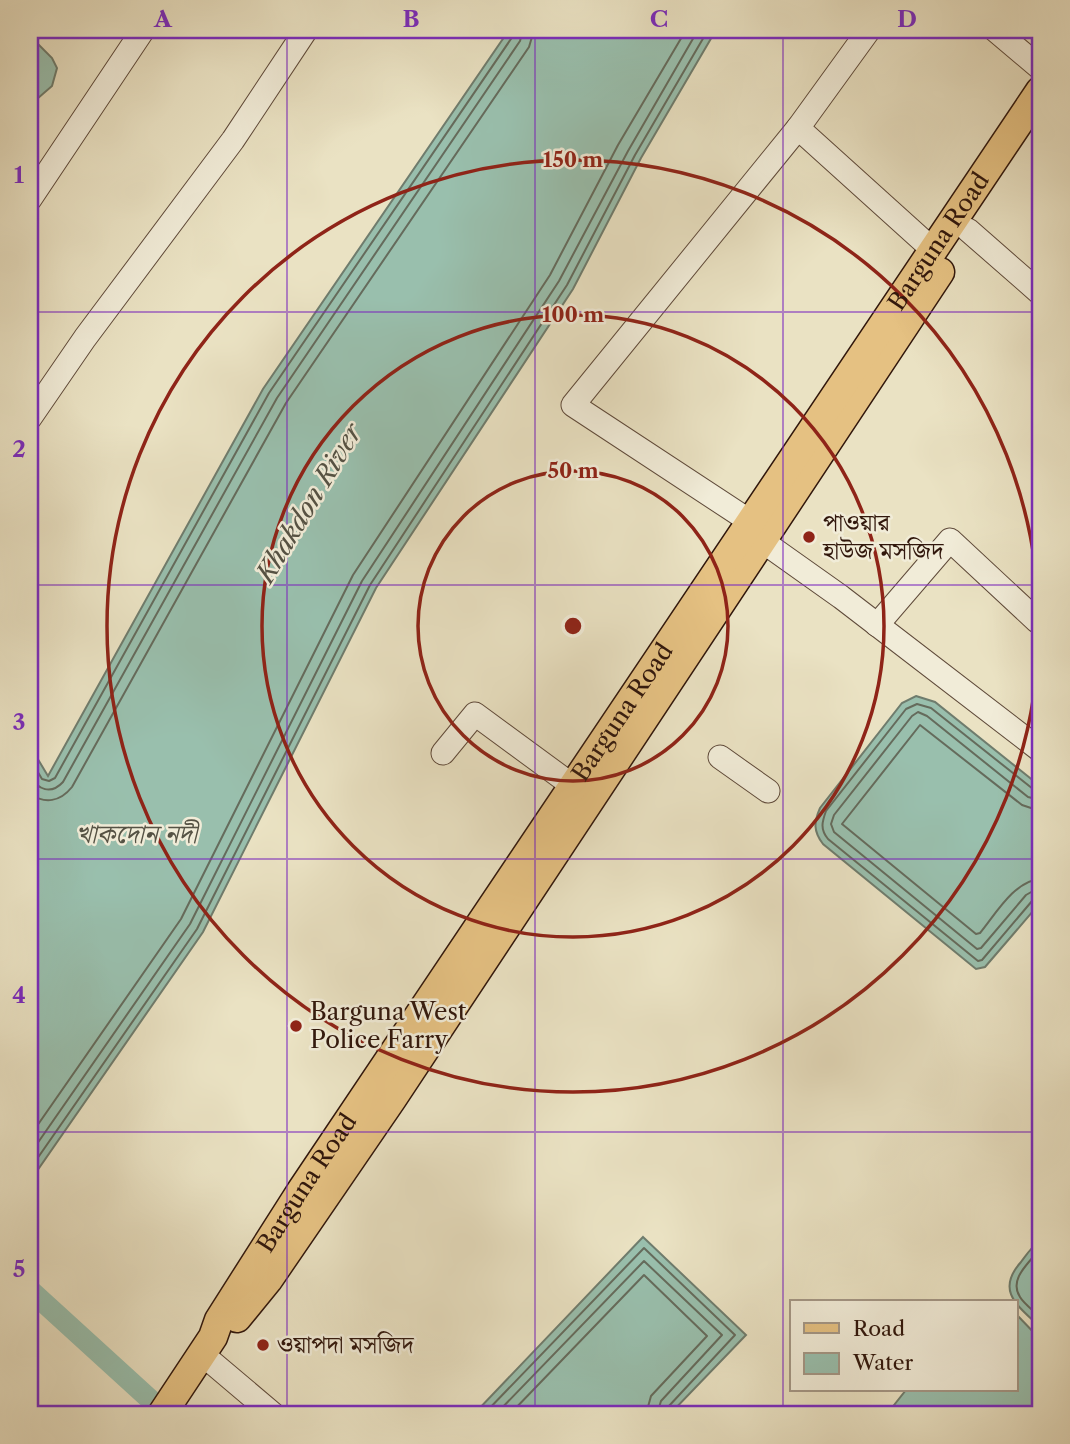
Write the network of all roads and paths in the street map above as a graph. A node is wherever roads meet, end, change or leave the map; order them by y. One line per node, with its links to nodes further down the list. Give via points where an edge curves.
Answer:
1 (143, 30): 9 (street)
2 (306, 30): 13 (street, via 233,140)
3 (869, 30): 8 (street)
4 (995, 30): 5 (street)
5 (1040, 68)
6 (1040, 91): 11 (main road, Barguna Road)
7 (1040, 124): 10 (main road, Barguna Road)
8 (799, 128): 11 (street); 14 (street, via 573,405)
9 (30, 199)
10 (968, 230): 12 (street); 14 (main road, Barguna Road)
11 (932, 249): 14 (main road, Barguna Road)
12 (1040, 293)
13 (30, 418)
14 (756, 532): 16 (street); 20 (main road, Barguna Road); 22 (main road, Barguna Road, via 392,1099 268,1280 230,1326)
15 (1040, 618): 16 (street, via 1037,621 950,540)
16 (877, 625): 17 (street)
17 (1040, 750)
18 (443, 753): 20 (street, via 475,714)
19 (720, 757): 21 (street)
20 (573, 786): 22 (main road, Barguna Road, via 300,1191)
21 (768, 791)
22 (207, 1345): 23 (main road, Barguna Road); 24 (street)
23 (163, 1414)
24 (273, 1414)

